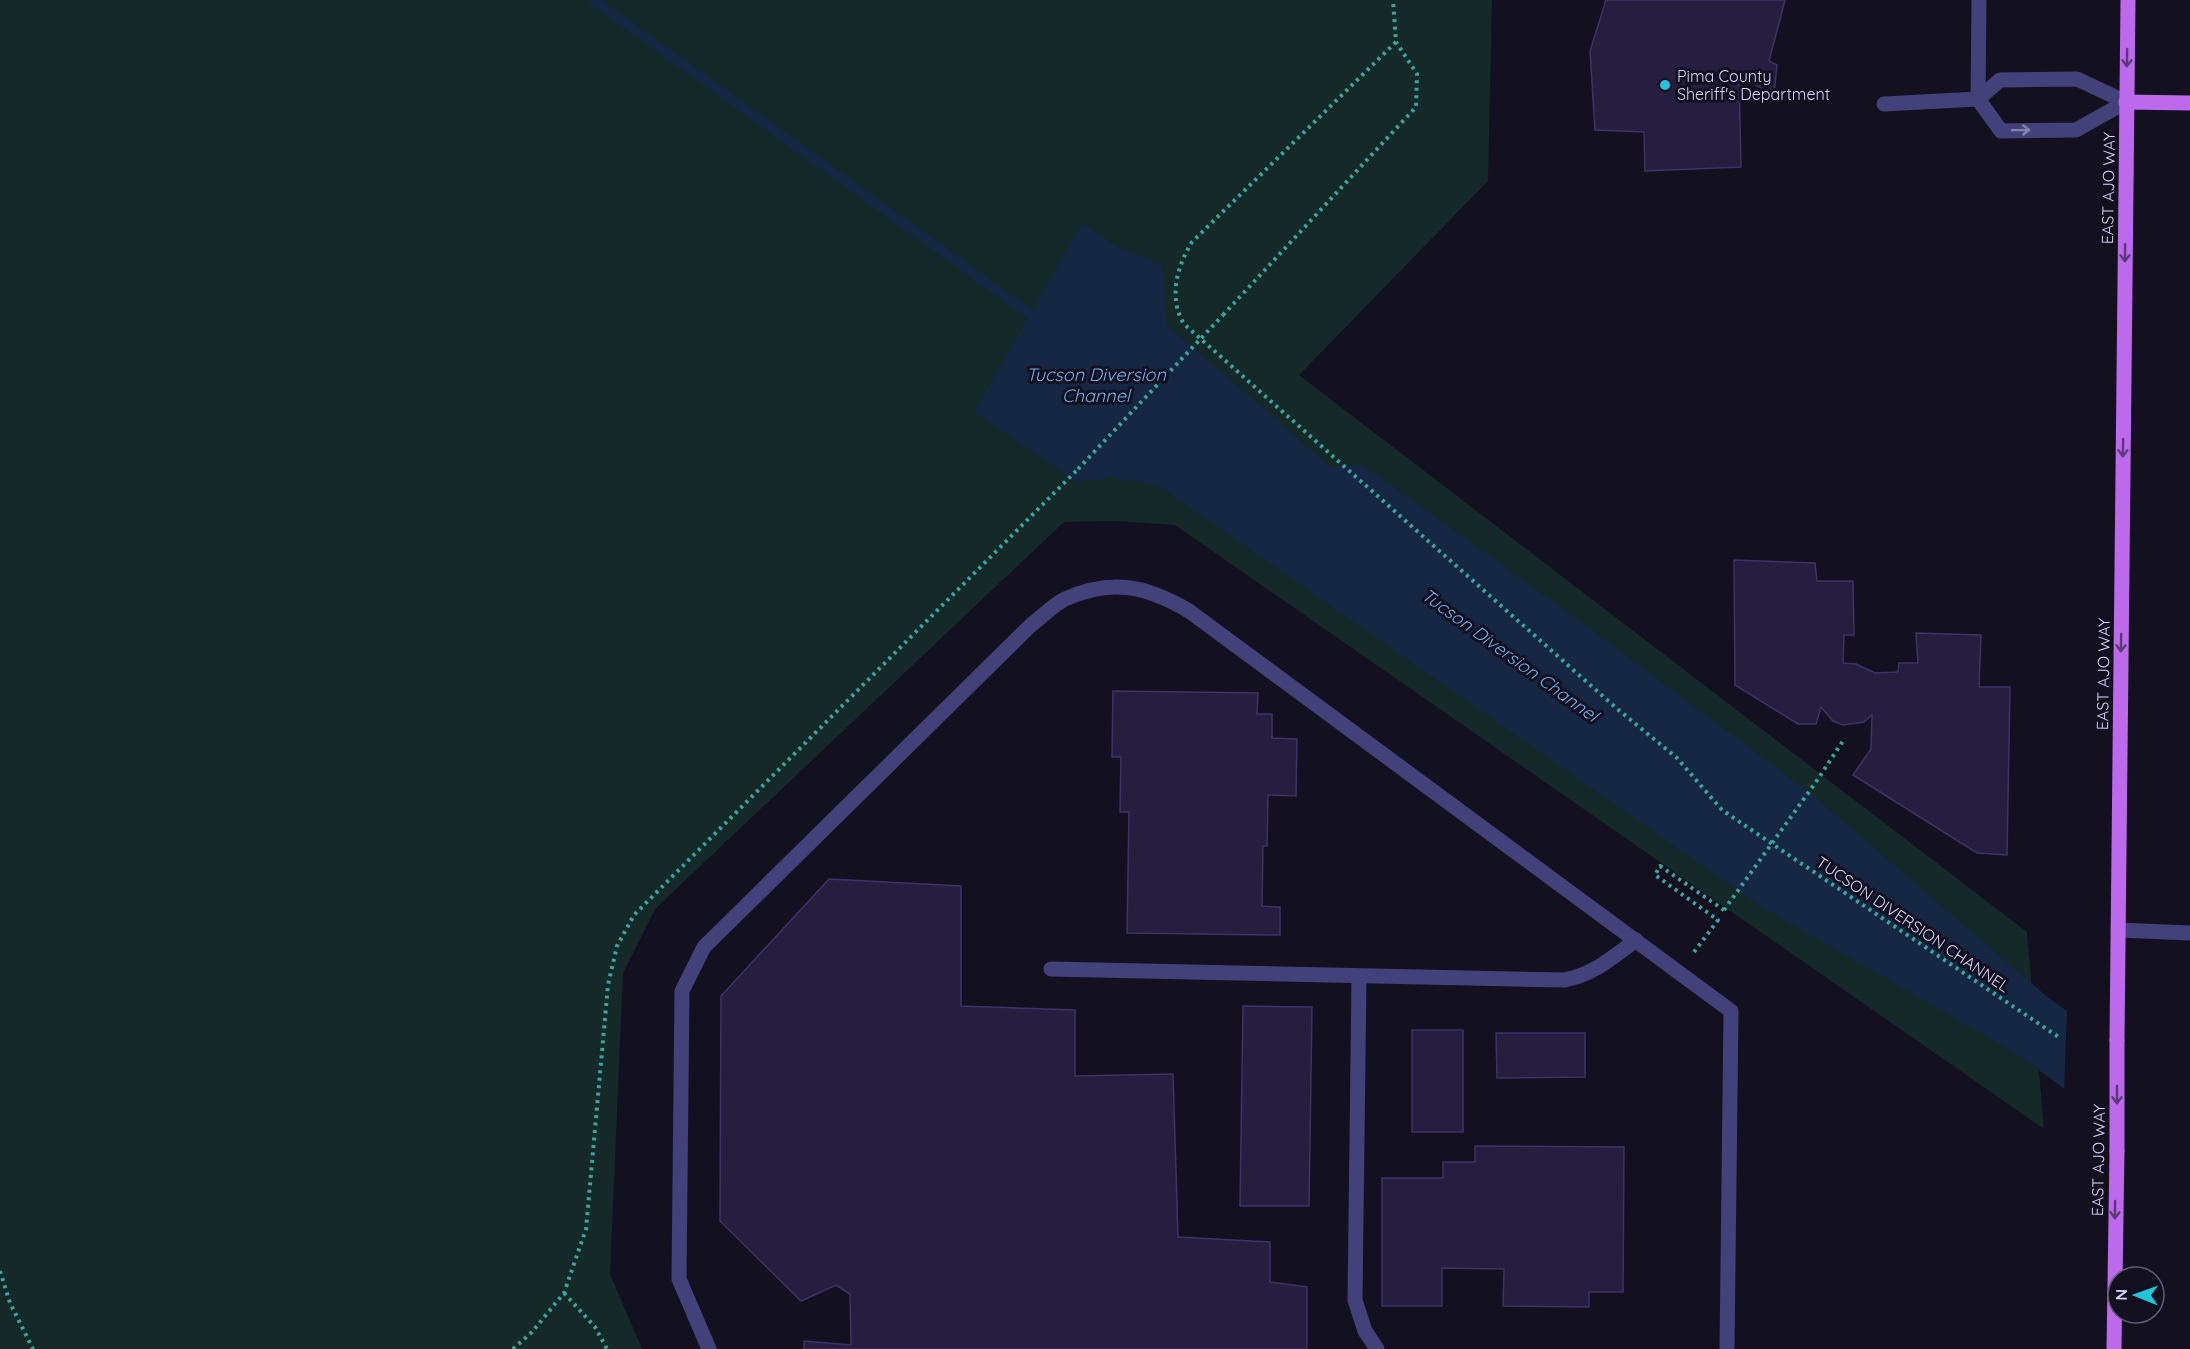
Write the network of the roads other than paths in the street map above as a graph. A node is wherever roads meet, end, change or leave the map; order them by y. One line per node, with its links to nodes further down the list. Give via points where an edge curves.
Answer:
1 (1979, 0): 3 (lane)
2 (2128, 0): 4 (main road, EAST AJO WAY, one-way to 4)
3 (1978, 99): 4 (lane, via 2000,80 2077,80); 4 (lane, one-way to 4, via 2001,131 2076,130); 6 (lane)
4 (2127, 102): 5 (main road); 7 (main road, EAST AJO WAY, one-way to 7)
5 (2190, 103)
6 (1884, 104)
7 (2118, 930): 8 (lane); 15 (main road, EAST AJO WAY, one-way to 15, bridge)
8 (2190, 933)
9 (1636, 940): 11 (lane, via 1599,968 1564,980); 12 (lane, via 1228,639 1162,595 1131,588 1099,588 1063,600 1031,625 704,947 682,991 679,1279); 14 (lane, via 1731,1011)
10 (1052, 969): 11 (lane)
11 (1359, 977): 13 (lane, via 1355,1300 1365,1331)
12 (709, 1349)
13 (1377, 1349)
14 (1728, 1349)
15 (2114, 1349)

